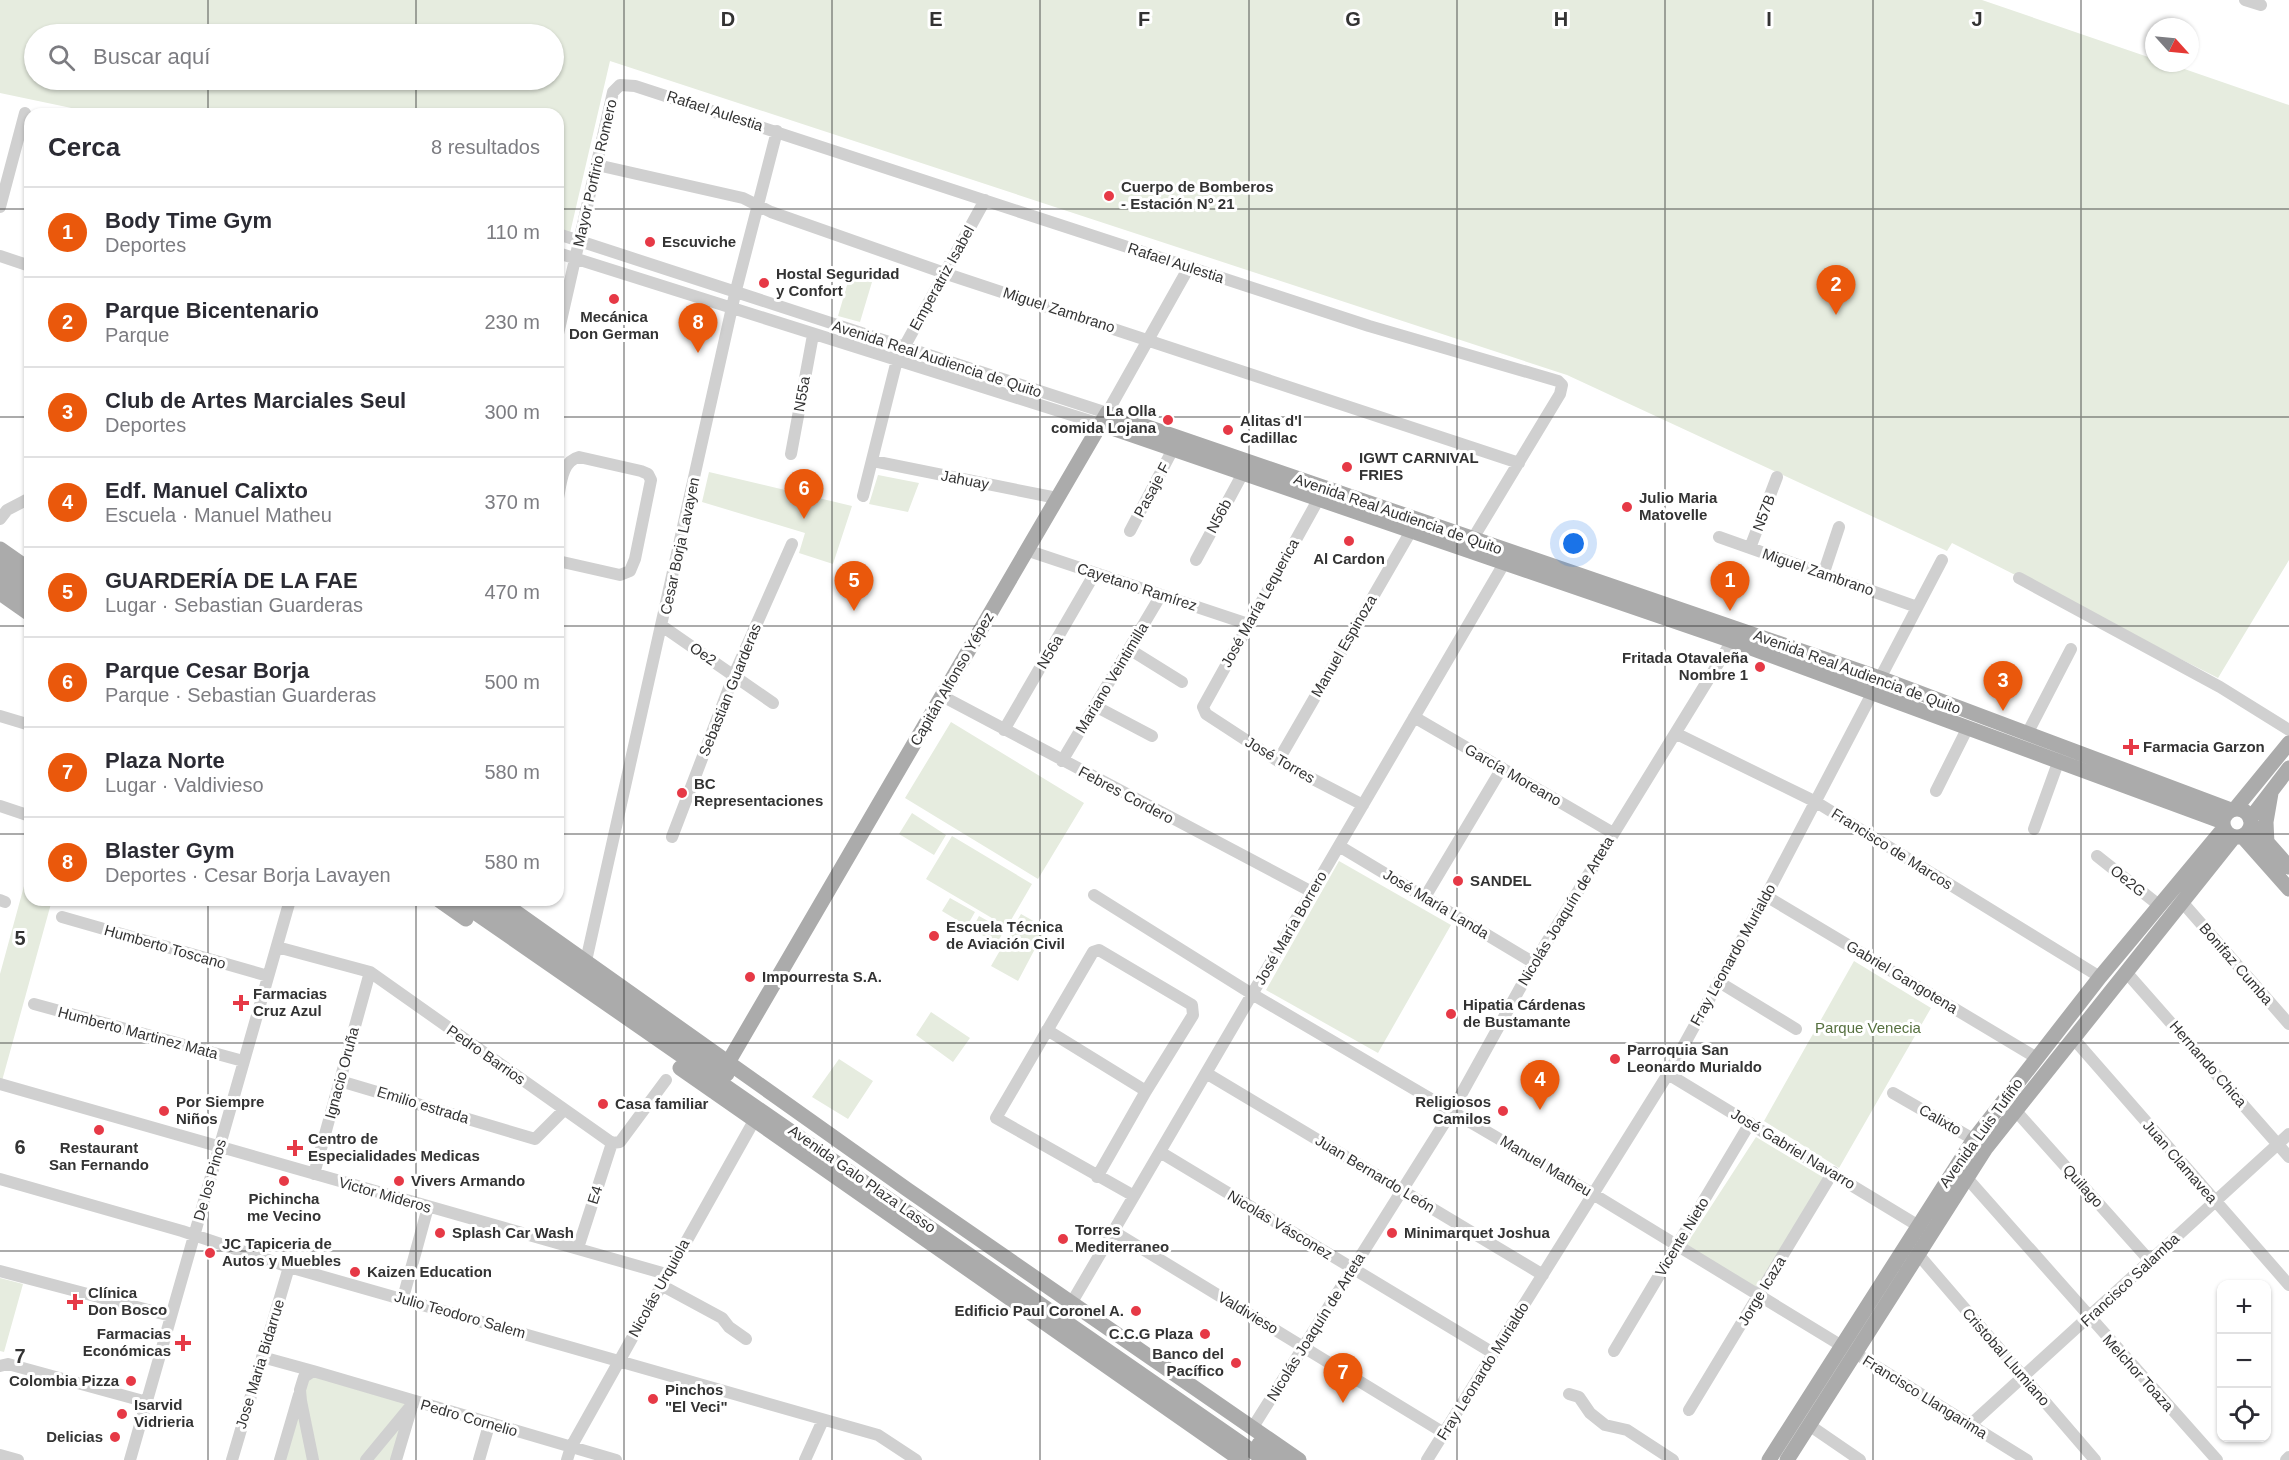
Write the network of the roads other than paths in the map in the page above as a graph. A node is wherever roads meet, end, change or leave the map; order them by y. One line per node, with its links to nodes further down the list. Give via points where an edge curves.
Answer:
1 (2245, 0): 2 (street)
2 (2261, 5)
3 (620, 86): 5 (street, Rafael Aulestia, via 635,86); 6 (street, Mayor Porfirio Romero, via 613,92)
4 (24, 117): 9 (street)
5 (777, 131): 7 (street, Rafael Aulestia); 8 (street, Cesar Borja Lavayen)
6 (597, 165): 8 (street, Miguel Zambrano); 11 (street, Mayor Porfirio Romero)
7 (985, 200): 16 (street, Rafael Aulestia); 17 (street, Emperatriz Isabel)
8 (756, 204): 17 (street, Miguel Zambrano); 18 (street, Cesar Borja Lavayen)
9 (0, 207)
10 (564, 236): 11 (street, Avenida Real Audiencia de Quito)
11 (579, 241): 14 (street, Mayor Porfirio Romero); 18 (street, Avenida Real Audiencia de Quito)
12 (564, 255): 14 (street, Avenida Real Audiencia de Quito)
13 (0, 256): 15 (street)
14 (575, 258): 19 (street, Mayor Porfirio Romero); 20 (street, Avenida Real Audiencia de Quito)
15 (24, 264)
16 (1189, 267): 22 (street, Capitán Alfonso Yépez); 29 (street, Rafael Aulestia, via 1369,326 1558,381 1562,385 1560,394)
17 (946, 273): 22 (street, Miguel Zambrano); 23 (street, Emperatriz Isabel)
18 (735, 294): 20 (street, Cesar Borja Lavayen); 23 (street, Avenida Real Audiencia de Quito)
19 (564, 305)
20 (732, 308): 21 (street, Avenida Real Audiencia de Quito); 64 (street, Cesar Borja Lavayen)
21 (813, 335): 24 (street, Avenida Real Audiencia de Quito); 27 (street, N55a)
22 (1148, 340): 25 (street, Capitán Alfonso Yépez); 29 (street, Miguel Zambrano)
23 (902, 348): 24 (street, Emperatriz Isabel); 25 (street, Avenida Real Audiencia de Quito)
24 (897, 360): 25 (street, Avenida Real Audiencia de Quito); 28 (street, Emperatriz Isabel)
25 (1103, 418): 26 (main road, Avenida Real Audiencia de Quito); 34 (main road, Capitán Alfonso Yépez); 42 (main road, Avenida Real Audiencia de Quito)
26 (1173, 449): 31 (main road, Avenida Real Audiencia de Quito); 39 (street, Pasaje F)
27 (791, 454)
28 (873, 461): 33 (street, Emperatriz Isabel); 34 (street, Jahuay)
29 (1519, 463): 42 (street, Rafael Aulestia)
30 (564, 472): 50 (street, via 573,458 579,457 641,471 651,480 630,571 620,575)
31 (1243, 473): 35 (main road, Avenida Real Audiencia de Quito); 48 (street, N56b)
32 (1777, 477): 44 (street, N57B)
33 (863, 496)
34 (1057, 498): 46 (main road, Capitán Alfonso Yépez)
35 (1318, 500): 40 (main road, Avenida Real Audiencia de Quito); 63 (street, José María Lequerica)
36 (24, 501): 37 (street, via 7,510)
37 (0, 519)
38 (1839, 527): 54 (street)
39 (1130, 531)
40 (1411, 531): 47 (main road, Avenida Real Audiencia de Quito); 87 (street, Manuel Espinoza)
41 (1719, 537): 44 (street, Miguel Zambrano)
42 (1472, 540): 47 (main road, Avenida Real Audiencia de Quito)
43 (792, 543): 68 (street, Sebastian Guarderas)
44 (1750, 548): 54 (street, Miguel Zambrano)
45 (0, 549): 52 (main road)
46 (1026, 550): 53 (street, Cayetano Ramírez); 71 (main road, Capitán Alfonso Yépez)
47 (1507, 558): 65 (main road, Avenida Real Audiencia de Quito); 70 (main road, Avenida Real Audiencia de Quito); 76 (street, José María Borrero)
48 (1196, 560)
49 (1942, 560): 61 (street, Fray Leonardo Murialdo)
50 (564, 562)
51 (0, 566): 57 (main road)
52 (24, 566)
53 (1095, 573): 59 (street, Cayetano Ramírez); 79 (street, N56a)
54 (1823, 575): 61 (street, Miguel Zambrano)
55 (2019, 578): 80 (street, via 2220,687)
56 (0, 579): 60 (main road)
57 (24, 583)
58 (0, 593): 62 (main road)
59 (1161, 595): 63 (street, Cayetano Ramírez); 66 (street, Mariano Veintimilla)
60 (24, 596)
61 (1917, 607): 70 (street, Fray Leonardo Murialdo)
62 (24, 610)
63 (1248, 624): 74 (street, José María Lequerica)
64 (662, 626): 68 (street, Oe2); 122 (street, Cesar Borja Lavayen)
65 (1732, 641): 70 (main road, Avenida Real Audiencia de Quito); 81 (street, Nicolás Joaquín de Arteta)
66 (1129, 649): 69 (street); 73 (street, Mariano Veintimilla)
67 (2071, 649): 82 (street)
68 (734, 675): 72 (street, Oe2); 100 (street, Sebastian Guarderas)
69 (1182, 682)
70 (1877, 685): 78 (main road, Avenida Real Audiencia de Quito); 82 (main road, Avenida Real Audiencia de Quito); 92 (street, Fray Leonardo Murialdo)
71 (942, 696): 79 (street, Febres Cordero); 139 (main road, Capitán Alfonso Yépez)
72 (772, 703)
73 (1095, 706): 83 (street); 86 (street, Mariano Veintimilla)
74 (1203, 707): 87 (street, José Torres, via 1206,714)
75 (0, 716): 77 (street)
76 (1414, 717): 88 (street, García Moreano); 93 (street, José María Borrero)
77 (24, 723)
78 (1968, 727): 85 (main road, Avenida Real Audiencia de Quito); 91 (street)
79 (1004, 730): 86 (street, Febres Cordero)
80 (2289, 730)
81 (1677, 734): 92 (street, Francisco de Marcos); 99 (street, Nicolás Joaquín de Arteta)
82 (2027, 734): 97 (main road, Avenida Real Audiencia de Quito)
83 (1152, 736)
84 (2289, 743): 97 (main road, Avenida Luis Tufiño)
85 (2059, 759): 96 (main road, Avenida Real Audiencia de Quito); 98 (street)
86 (1062, 761): 107 (street, Febres Cordero)
87 (1278, 761): 93 (street, José Torres)
88 (1502, 768): 99 (street, García Moreano); 110 (street)
89 (2289, 768): 90 (main road, Avenida Luis Tufiño)
90 (2273, 789): 97 (main road, Avenida Luis Tufiño); 101 (main road, via 2268,804)
91 (1936, 791)
92 (1816, 802): 109 (street, Fray Leonardo Murialdo); 127 (street, Francisco de Marcos)
93 (1363, 805): 102 (street, José María Borrero)
94 (0, 806): 95 (street)
95 (24, 814)
96 (2203, 814): 97 (main road, Avenida Real Audiencia de Quito); 103 (main road, via 2211,828)
97 (2236, 823): 101 (main road, Avenida Real Audiencia de Quito); 103 (main road, Avenida Luis Tufiño); 106 (main road, Avenida Real Audiencia de Quito); 111 (main road, Avenida Luis Tufiño)
98 (2034, 829)
99 (1612, 833): 123 (street, Nicolás Joaquín de Arteta)
100 (672, 837)
101 (2267, 844): 105 (main road, Avenida Real Audiencia de Quito)
102 (1339, 846): 107 (street, José María Borrero); 110 (street, José María Landa)
103 (2209, 846): 117 (main road, Avenida Luis Tufiño)
104 (2097, 856): 117 (street, Oe2G)
105 (2289, 867)
106 (2289, 889)
107 (1312, 892): 129 (street, José María Borrero)
108 (1094, 895): 129 (street, Manuel Matheu)
109 (1766, 896): 128 (street, Fray Leonardo Murialdo); 135 (street, Gabriel Gangotena)
110 (1425, 897): 123 (street, José María Landa)
111 (2183, 903): 121 (main road, Avenida Luis Tufiño); 131 (street, Bonifaz Cumba)
112 (288, 906): 120 (street, De los Pinos)
113 (449, 906): 139 (main road, Avenida Galo Plaza Lasso)
114 (466, 906): 139 (main road, Avenida Galo Plaza Lasso)
115 (485, 906): 139 (main road, Avenida Galo Plaza Lasso)
116 (507, 906): 122 (main road, Avenida Galo Plaza Lasso)
117 (2160, 906): 119 (main road, Avenida Luis Tufiño)
118 (62, 917): 126 (street, Humberto Toscano)
119 (2131, 940): 121 (main road); 127 (main road, Avenida Luis Tufiño)
120 (277, 947): 124 (street, Pedro Barrios); 126 (street, De los Pinos)
121 (2142, 952): 125 (main road, Avenida Luis Tufiño)
122 (586, 962): 139 (main road, Avenida Galo Plaza Lasso)
123 (1534, 963): 147 (street, Nicolás Joaquín de Arteta)
124 (370, 972): 141 (street, Ignacio Oruña); 145 (street, Pedro Barrios)
125 (2126, 972): 134 (main road, Avenida Luis Tufiño); 153 (street, Hernando Chica)
126 (268, 976): 136 (street, De los Pinos)
127 (2100, 977): 135 (main road, Avenida Luis Tufiño)
128 (1719, 982): 132 (street); 138 (street, Fray Leonardo Murialdo)
129 (1252, 994): 137 (street, José María Borrero); 147 (street, Manuel Matheu)
130 (34, 1004): 136 (street, Humberto Martinez Mata)
131 (2289, 1024)
132 (1796, 1029)
133 (1047, 1030): 143 (street); 143 (street, via 1096,950 1192,1005 1193,1015); 159 (street, via 996,1118)
134 (2073, 1038): 146 (main road, Avenida Luis Tufiño); 165 (street, Juan Clamavea)
135 (2037, 1058): 152 (main road, Avenida Luis Tufiño)
136 (243, 1062): 154 (street, De los Pinos)
137 (1206, 1073): 155 (street, José María Borrero); 162 (street, Juan Bernardo León)
138 (1668, 1074): 149 (street, José Gabriel Navarro); 163 (street, Fray Leonardo Murialdo)
139 (720, 1076): 148 (main road, Avenida Galo Plaza Lasso); 183 (main road, Avenida Galo Plaza Lasso, via 908,1190); 223 (main road, Avenida Galo Plaza Lasso); 224 (main road, Avenida Galo Plaza Lasso)
140 (666, 1080): 151 (street, via 621,1142)
141 (340, 1081): 145 (street, Emilio estrada, via 536,1139); 158 (street, Ignacio Oruña)
142 (0, 1084): 154 (street, Victor Mideros)
143 (1146, 1091): 159 (street)
144 (1893, 1093): 152 (street, Calixto)
145 (564, 1110): 151 (street, Pedro Barrios)
146 (2015, 1110): 152 (main road, Avenida Luis Tufiño); 173 (street, Quilago)
147 (1452, 1111): 162 (street, Nicolás Joaquín de Arteta); 163 (street, Manuel Matheu)
148 (755, 1119): 178 (street, Nicolás Urquiola); 222 (main road, Avenida Galo Plaza Lasso)
149 (1750, 1123): 157 (street, José Gabriel Navarro); 170 (street, Vicente Nieto)
150 (2289, 1134): 153 (street, Francisco Salamba)
151 (612, 1143): 171 (street, E4)
152 (1980, 1143): 160 (main road, Avenida Luis Tufiño); 167 (main road, Avenida Luis Tufiño)
153 (2277, 1143): 156 (street, Hernando Chica); 165 (street, Francisco Salamba)
154 (219, 1147): 158 (street, Victor Mideros); 169 (street, De los Pinos)
155 (1160, 1152): 164 (street, José María Borrero); 175 (street, Nicolás Vásconez)
156 (2289, 1157)
157 (1833, 1172): 167 (street, José Gabriel Navarro); 180 (street, Jorge Icaza)
158 (314, 1174): 166 (street, Victor Mideros)
159 (1097, 1177): 164 (street)
160 (1966, 1177): 172 (main road, Avenida Luis Tufiño); 185 (street, Melchor Toaza)
161 (0, 1179): 169 (street, Julio Teodoro Salem)
162 (1402, 1190): 175 (street, Nicolás Joaquín de Arteta); 177 (street, Juan Bernardo León)
163 (1593, 1194): 170 (street, Manuel Matheu); 177 (street, Fray Leonardo Murialdo)
164 (1134, 1196): 168 (street, José María Borrero)
165 (2215, 1202): 173 (street, Francisco Salamba); 179 (street, Juan Clamavea)
166 (428, 1207): 171 (street, Victor Mideros); 181 (street)
167 (1917, 1225): 182 (main road, Avenida Luis Tufiño)
168 (1113, 1232): 183 (street, José María Borrero); 187 (street, Valdivieso)
169 (194, 1236): 174 (street, Julio Teodoro Salem); 184 (street, De los Pinos)
170 (1677, 1246): 180 (street, Manuel Matheu); 189 (street, Vicente Nieto)
171 (578, 1248): 178 (street, Victor Mideros)
172 (1917, 1253): 182 (main road, Avenida Luis Tufiño); 195 (street, Cristobal Llumiano)
173 (2150, 1261): 185 (street, Francisco Salamba)
174 (289, 1268): 181 (street, Julio Teodoro Salem); 191 (street, Jose Maria Bidarrue)
175 (1352, 1268): 187 (street, Nicolás Joaquín de Arteta); 190 (street, Nicolás Vásconez)
176 (0, 1271): 184 (street)
177 (1544, 1275): 190 (street, Fray Leonardo Murialdo)
178 (664, 1280): 186 (street, Victor Mideros, via 722,1318); 192 (street, Nicolás Urquiola)
179 (2289, 1285)
180 (1758, 1297): 188 (street, Manuel Matheu); 201 (street, Jorge Icaza)
181 (402, 1298): 192 (street, Julio Teodoro Salem)
182 (1879, 1301): 188 (main road, Avenida Luis Tufiño)
183 (1072, 1302): 206 (main road, Avenida Galo Plaza Lasso)
184 (171, 1316): 198 (street, De los Pinos)
185 (2088, 1318): 195 (street, Francisco Salamba); 233 (street, Melchor Toaza)
186 (746, 1339)
187 (1304, 1347): 206 (street, Nicolás Joaquín de Arteta); 207 (street, Valdivieso)
188 (1848, 1350): 200 (main road, Avenida Luis Tufiño); 205 (street, Francisco Llangarima)
189 (1614, 1351)
190 (1493, 1353): 207 (street, Fray Leonardo Murialdo)
191 (262, 1357): 194 (street, Pedro Cornelio); 212 (street, Jose Maria Bidarrue)
192 (619, 1360): 202 (street, Julio Teodoro Salem); 208 (street, Nicolás Urquiola)
193 (0, 1366): 198 (street, via 8,1364)
194 (318, 1373): 196 (street, via 304,1377); 199 (street, Pedro Cornelio)
195 (2023, 1378): 205 (street, Francisco Salamba); 232 (street, Cristobal Llumiano)
196 (300, 1390): 213 (street); 214 (street)
197 (1569, 1394): 227 (street, via 1579,1397 1605,1425 1627,1430)
198 (147, 1402): 211 (street, De los Pinos)
199 (414, 1402): 203 (street, Pedro Cornelio); 215 (street); 216 (street)
200 (1814, 1403): 204 (main road, Avenida Luis Tufiño); 228 (main road, Avenida Luis Tufiño)
201 (1689, 1410)
202 (823, 1420): 220 (street); 221 (street, Julio Teodoro Salem, via 878,1435)
203 (489, 1425): 208 (street, Pedro Cornelio); 217 (street)
204 (1809, 1425): 229 (main road, Avenida Luis Tufiño); 230 (street)
205 (1970, 1425): 231 (street, Francisco Llangarima)
206 (1253, 1428): 225 (main road, Avenida Galo Plaza Lasso)
207 (1444, 1433): 226 (street, Fray Leonardo Murialdo)
208 (571, 1447): 218 (street, Nicolás Urquiola); 219 (street, Pedro Cornelio)
209 (0, 1455): 210 (street)
210 (18, 1460)
211 (130, 1460)
212 (232, 1460)
213 (280, 1460)
214 (313, 1460)
215 (368, 1460)
216 (396, 1460)
217 (479, 1460)
218 (567, 1460)
219 (616, 1460)
220 (805, 1460)
221 (916, 1460)
222 (1241, 1460)
223 (1265, 1460)
224 (1281, 1460)
225 (1299, 1460)
226 (1427, 1460)
227 (1673, 1460)
228 (1768, 1460)
229 (1787, 1460)
230 (1860, 1460)
231 (2027, 1460)
232 (2095, 1460)
233 (2217, 1460)

